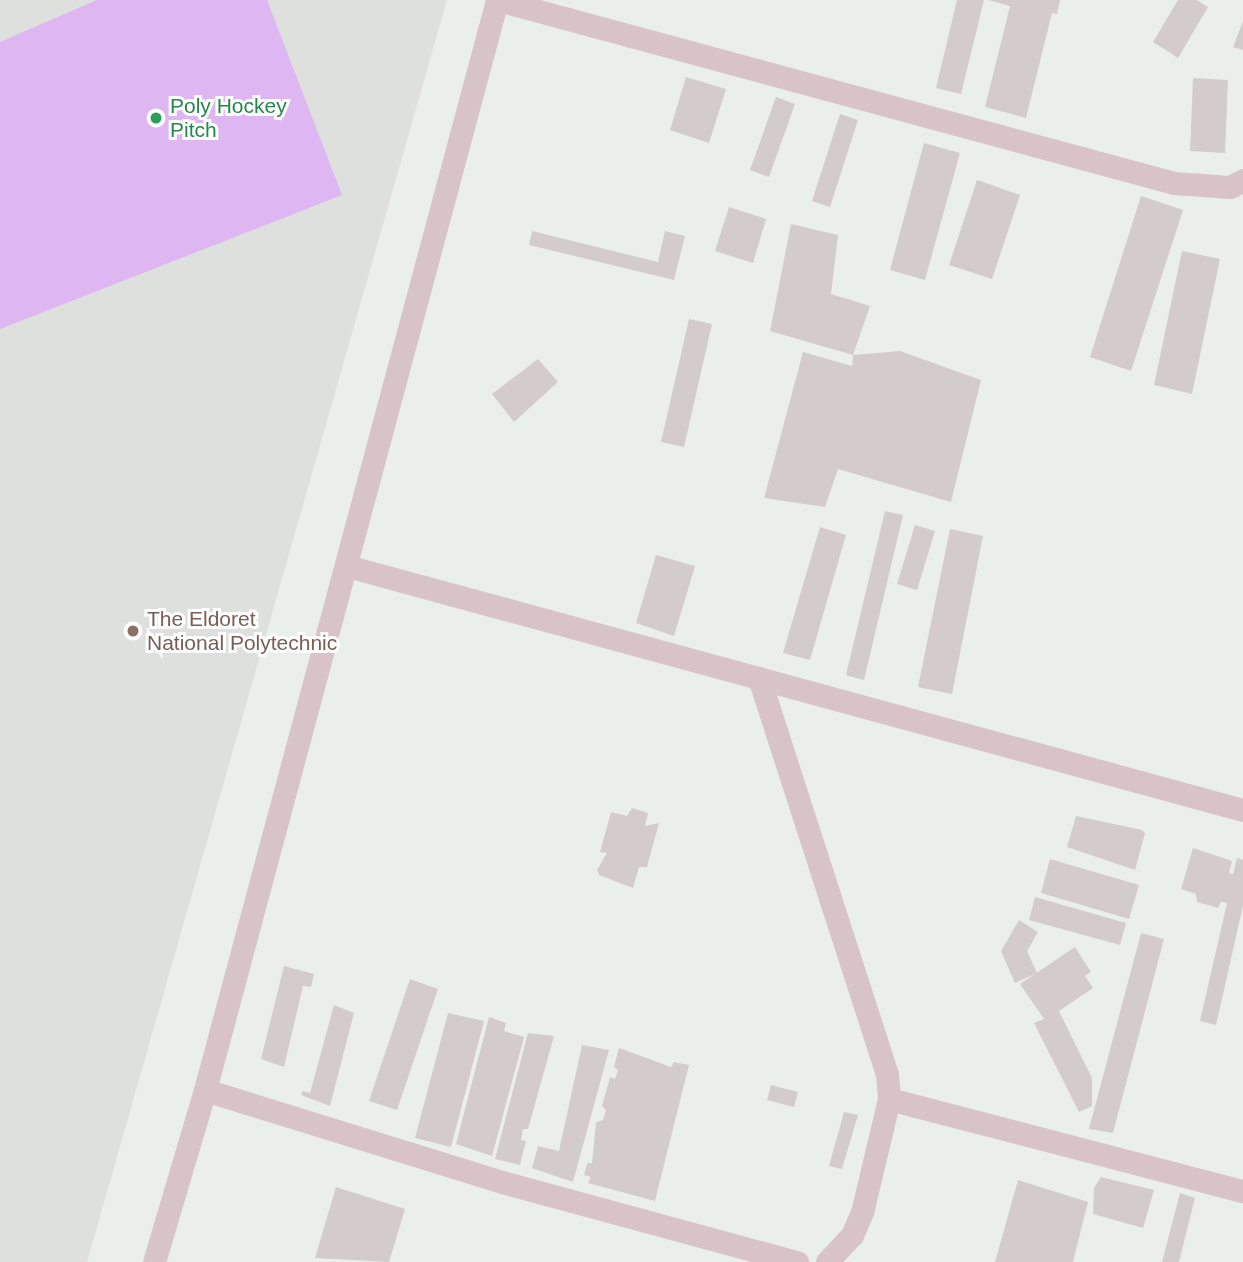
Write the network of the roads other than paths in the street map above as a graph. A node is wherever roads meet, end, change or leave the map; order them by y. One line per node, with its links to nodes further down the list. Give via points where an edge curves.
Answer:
1 (498, 0): 2 (street, via 1174,183 1230,187); 3 (street)
2 (1243, 180)
3 (347, 566): 4 (street); 6 (street)
4 (759, 678): 5 (street); 7 (street, via 877,1037)
5 (1243, 810)
6 (205, 1090): 9 (street); 10 (street, via 502,1182)
7 (889, 1099): 8 (street); 11 (street, via 862,1213 852,1235)
8 (1243, 1191)
9 (154, 1262)
10 (797, 1262)
11 (827, 1262)

